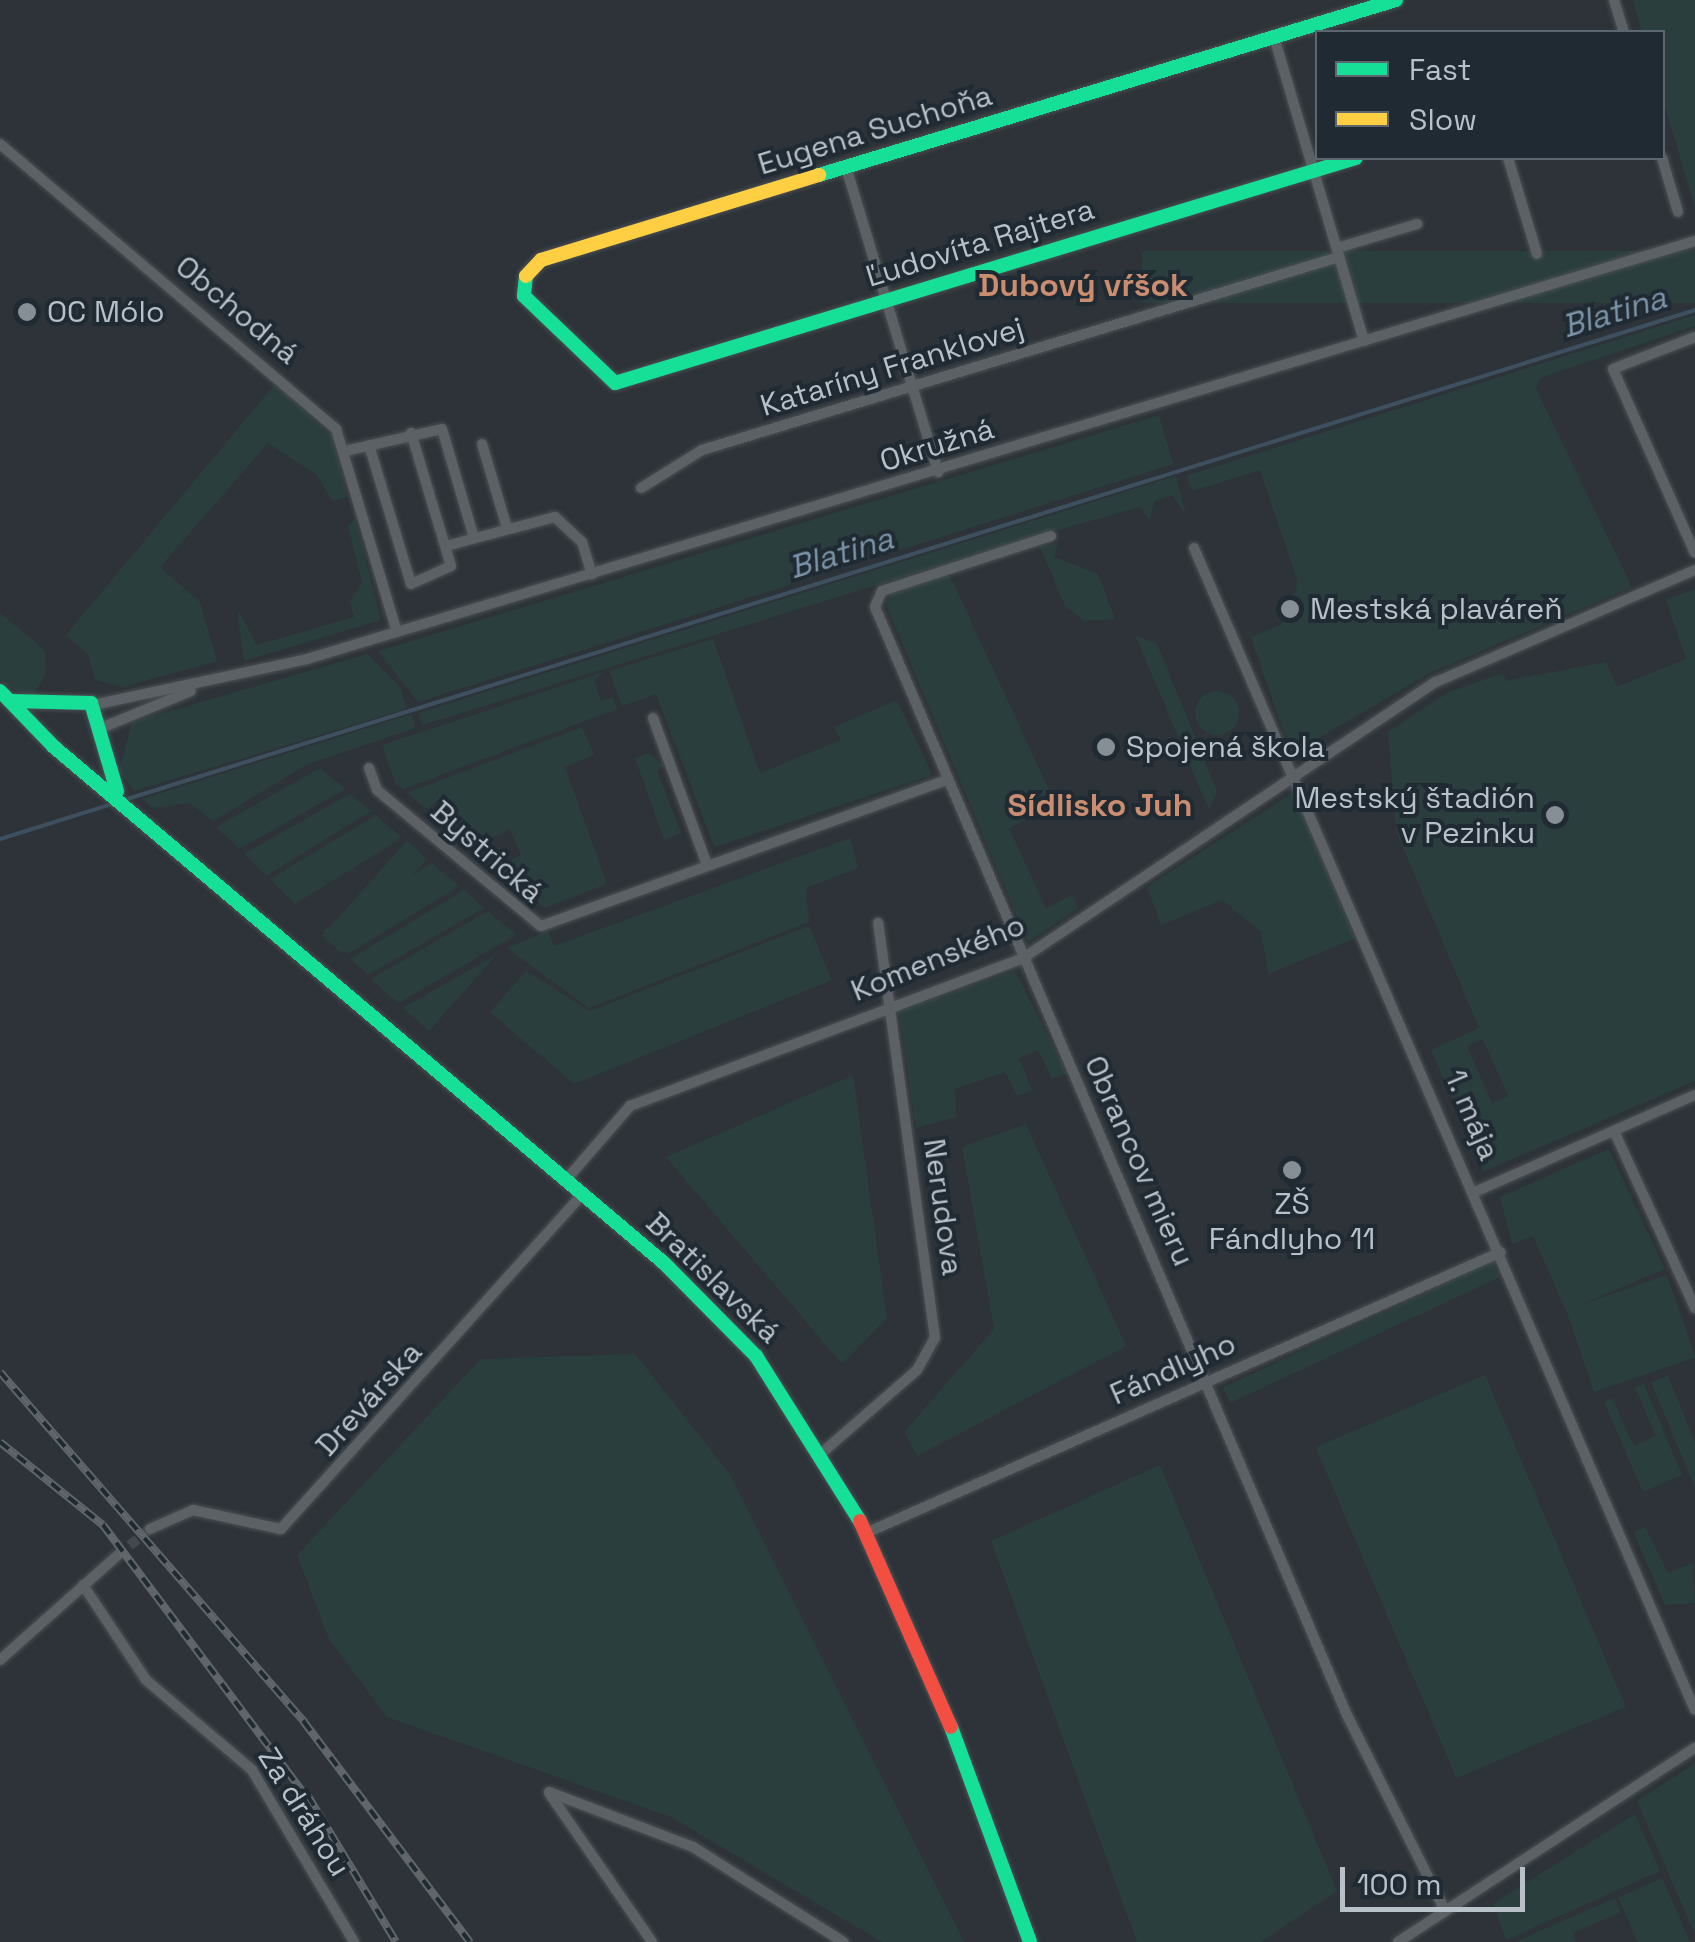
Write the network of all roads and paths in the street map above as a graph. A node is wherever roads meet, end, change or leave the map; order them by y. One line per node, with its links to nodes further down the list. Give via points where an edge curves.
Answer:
1 (1396, 0): 4 (main road, Eugena Suchoňa)
2 (1614, 0): 3 (street)
3 (1623, 30)
4 (1274, 37): 9 (main road, Eugena Suchoňa); 10 (street)
5 (0, 144): 24 (street, Obchodná, via 326,417)
6 (1349, 160): 10 (main road, Ľudovíta Rajtera)
7 (1509, 160): 15 (street)
8 (1663, 160): 11 (street)
9 (846, 167): 16 (street); 19 (main road, Eugena Suchoňa, via 532,265 527,304 606,380)
10 (1313, 170): 14 (street); 16 (main road, Ľudovíta Rajtera)
11 (1678, 212)
12 (1417, 224): 14 (street, Kataríny Franklovej)
13 (1695, 242): 18 (street, Okružná)
14 (1338, 252): 18 (street); 20 (street, Kataríny Franklovej)
15 (1537, 254)
16 (886, 300): 19 (main road, Ľudovíta Rajtera); 20 (street)
17 (1695, 337): 33 (street, via 1614,369)
18 (1364, 341): 25 (street, Okružná)
19 (620, 382)
20 (912, 388): 25 (street); 26 (street, Kataríny Franklovej, via 692,454)
21 (412, 434): 23 (street); 29 (street, via 436,426 446,434); 30 (street)
22 (482, 444): 27 (street)
23 (368, 445): 24 (street); 32 (street)
24 (345, 452): 34 (street, Obchodná)
25 (938, 472): 36 (street, Okružná)
26 (641, 488)
27 (507, 528): 29 (street); 36 (street, via 548,518 582,542)
28 (1052, 536): 48 (street, Obrancov mieru, via 874,598)
29 (474, 538): 30 (street)
30 (446, 546): 32 (street, via 448,572 412,584)
31 (1194, 548): 47 (street, 1. mája, via 1279,762)
32 (401, 550): 34 (street)
33 (1695, 553)
34 (376, 558): 37 (street, Obchodná)
35 (1695, 570): 47 (street, Komenského, via 1436,682)
36 (592, 574): 37 (street, Okružná)
37 (397, 632): 38 (street, Okružná)
38 (192, 691): 41 (street, Okružná); 43 (street, Okružná)
39 (6, 696): 40 (main road); 44 (main road, Bratislavská)
40 (56, 702): 41 (main road); 44 (main road)
41 (94, 706): 43 (main road)
42 (653, 718): 50 (street)
43 (99, 734): 45 (main road); 49 (main road)
44 (46, 736): 45 (main road, Bratislavská)
45 (62, 752): 49 (main road, Bratislavská)
46 (369, 768): 50 (street, Bystrická, via 378,790 530,925)
47 (1294, 776): 52 (street, Komenského); 57 (street, 1. mája)
48 (946, 780): 50 (street, Bystrická); 52 (street, Obrancov mieru)
49 (118, 792): 56 (main road, Bratislavská)
50 (707, 865)
51 (878, 923): 53 (street, Nerudova)
52 (1023, 958): 53 (street, Komenského); 62 (street, Obrancov mieru)
53 (890, 1004): 56 (street, Komenského, via 630,1106); 63 (street, Nerudova, via 935,1338 916,1370)
54 (1695, 1094): 55 (street)
55 (1614, 1131): 57 (street); 60 (street)
56 (566, 1180): 58 (main road, Bratislavská)
57 (1476, 1191): 59 (street, 1. mája)
58 (583, 1194): 63 (main road, Bratislavská, via 723,1318); 64 (street, Drevárska, via 281,1529 193,1510)
59 (1502, 1252): 62 (street, Fándlyho); 69 (street, 1. mája)
60 (1691, 1286): 61 (street)
61 (1695, 1308)
62 (1207, 1380): 65 (street, Fándlyho); 71 (street, Obrancov mieru, via 1347,1715)
63 (824, 1451): 65 (main road, Bratislavská)
64 (150, 1529)
65 (866, 1532): 77 (main road, Bratislavská, via 947,1704)
66 (118, 1555): 67 (street)
67 (83, 1585): 68 (street); 73 (street, Za dráhou, via 146,1680 252,1770)
68 (0, 1660)
69 (1695, 1710)
70 (1695, 1748): 71 (street)
71 (1445, 1910): 78 (street)
72 (828, 1934): 74 (street, via 693,1846 549,1792); 75 (street); 76 (street)
73 (354, 1942)
74 (652, 1942)
75 (816, 1942)
76 (843, 1942)
77 (1030, 1942)
78 (1398, 1942)

